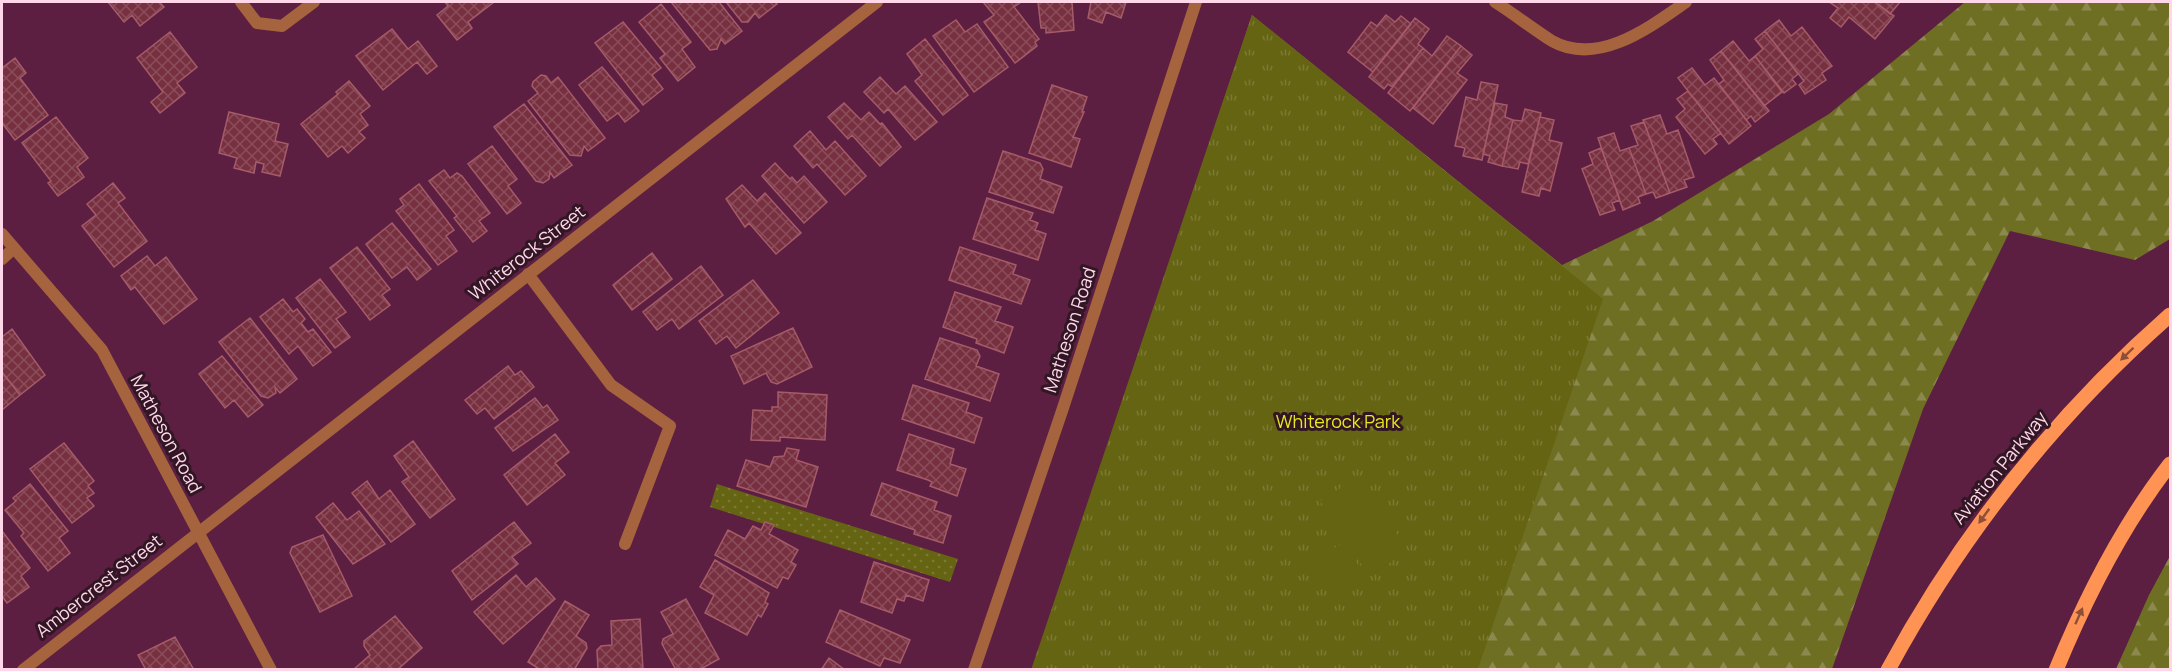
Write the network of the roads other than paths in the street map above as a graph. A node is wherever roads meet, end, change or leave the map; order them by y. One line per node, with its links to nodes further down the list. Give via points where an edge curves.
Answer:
1 (240, 2): 2 (street, via 257,22 282,26)
2 (314, 2)
3 (877, 2): 10 (street, Whiterock Street)
4 (1196, 2): 17 (street, Matheson Road)
5 (1495, 2): 6 (street, via 1552,41 1566,47 1592,49 1646,30)
6 (1686, 2)
7 (2, 234): 8 (street, Matheson Road)
8 (13, 249): 9 (street); 13 (street, Matheson Road, via 102,350)
9 (2, 259)
10 (528, 274): 13 (street, Whiterock Street); 14 (street, via 611,385 670,426)
11 (2170, 315): 18 (main road, Aviation Parkway, one-way to 18, via 2086,395 1998,497 1949,564)
12 (2170, 464): 19 (main road, one-way to 12, via 2103,569)
13 (197, 531): 15 (street, Ambercrest Street); 16 (street, Matheson Road)
14 (625, 544)
15 (23, 669)
16 (271, 669)
17 (974, 669)
18 (1888, 669)
19 (2056, 669)

